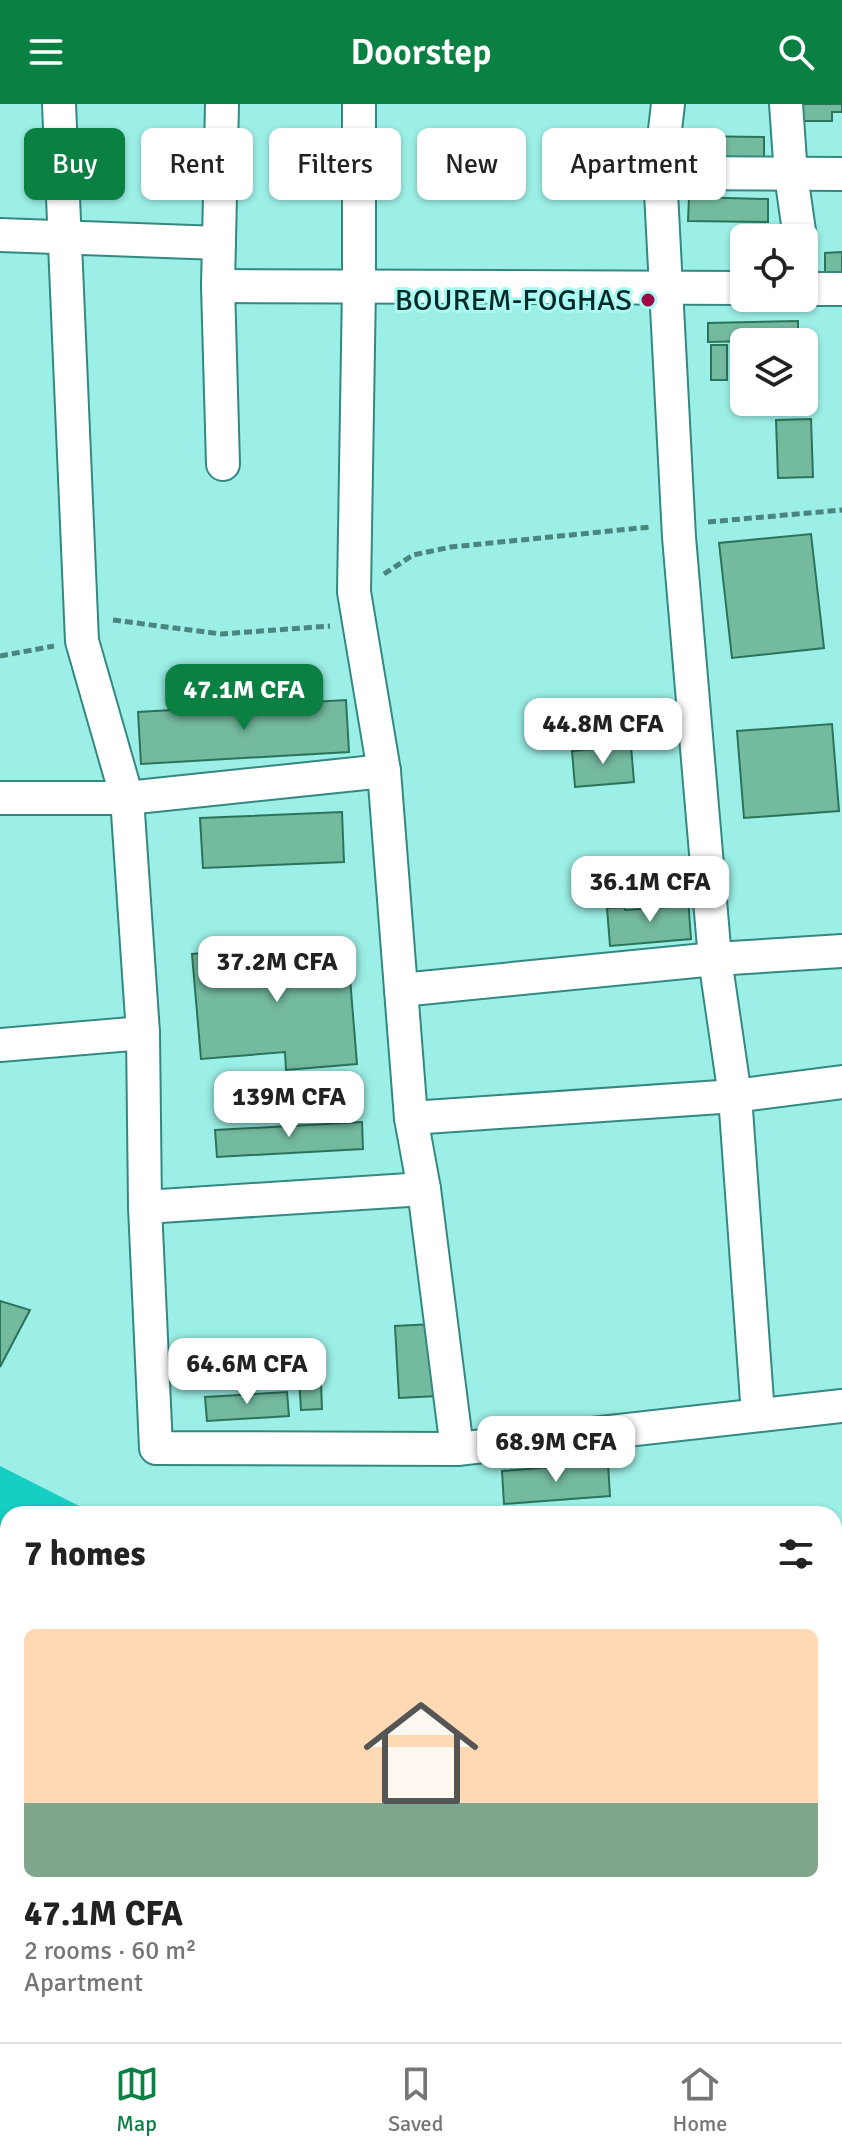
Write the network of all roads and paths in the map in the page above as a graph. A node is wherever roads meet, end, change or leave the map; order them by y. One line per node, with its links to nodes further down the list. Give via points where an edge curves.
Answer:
1 (59, 104): 13 (street)
2 (222, 104): 14 (street)
3 (359, 104): 17 (street)
4 (668, 104): 6 (street)
5 (786, 104): 9 (street)
6 (665, 128)
7 (726, 174): 9 (street)
8 (842, 174): 9 (street)
9 (791, 175): 11 (street)
10 (661, 200): 18 (street)
11 (798, 224)
12 (0, 235): 13 (street)
13 (65, 238): 14 (street); 25 (street)
14 (219, 243): 16 (street)
15 (818, 284): 20 (street)
16 (218, 286): 17 (street); 21 (street)
17 (359, 286): 18 (street); 24 (street)
18 (666, 287): 19 (street); 23 (street)
19 (730, 288)
20 (842, 289)
21 (223, 464)
22 (842, 510): 23 (path)
23 (678, 525): 24 (path, via 451,547 413,555); 31 (street)
24 (354, 592): 25 (path, via 341,625 221,634 115,619); 27 (street)
25 (82, 641): 26 (path); 29 (street)
26 (0, 656)
27 (384, 771): 29 (street); 32 (street)
28 (0, 798): 29 (street)
29 (127, 798): 33 (street)
30 (842, 951): 31 (street)
31 (715, 959): 32 (street); 36 (street)
32 (401, 990): 37 (street)
33 (143, 1033): 34 (street); 39 (street)
34 (0, 1045)
35 (842, 1082): 36 (street)
36 (735, 1096): 37 (street); 41 (street)
37 (411, 1118): 38 (street)
38 (424, 1189): 39 (street); 42 (street)
39 (145, 1207): 42 (street, via 156,1448)
40 (842, 1406): 41 (street)
41 (758, 1415): 42 (street)
42 (457, 1449)

